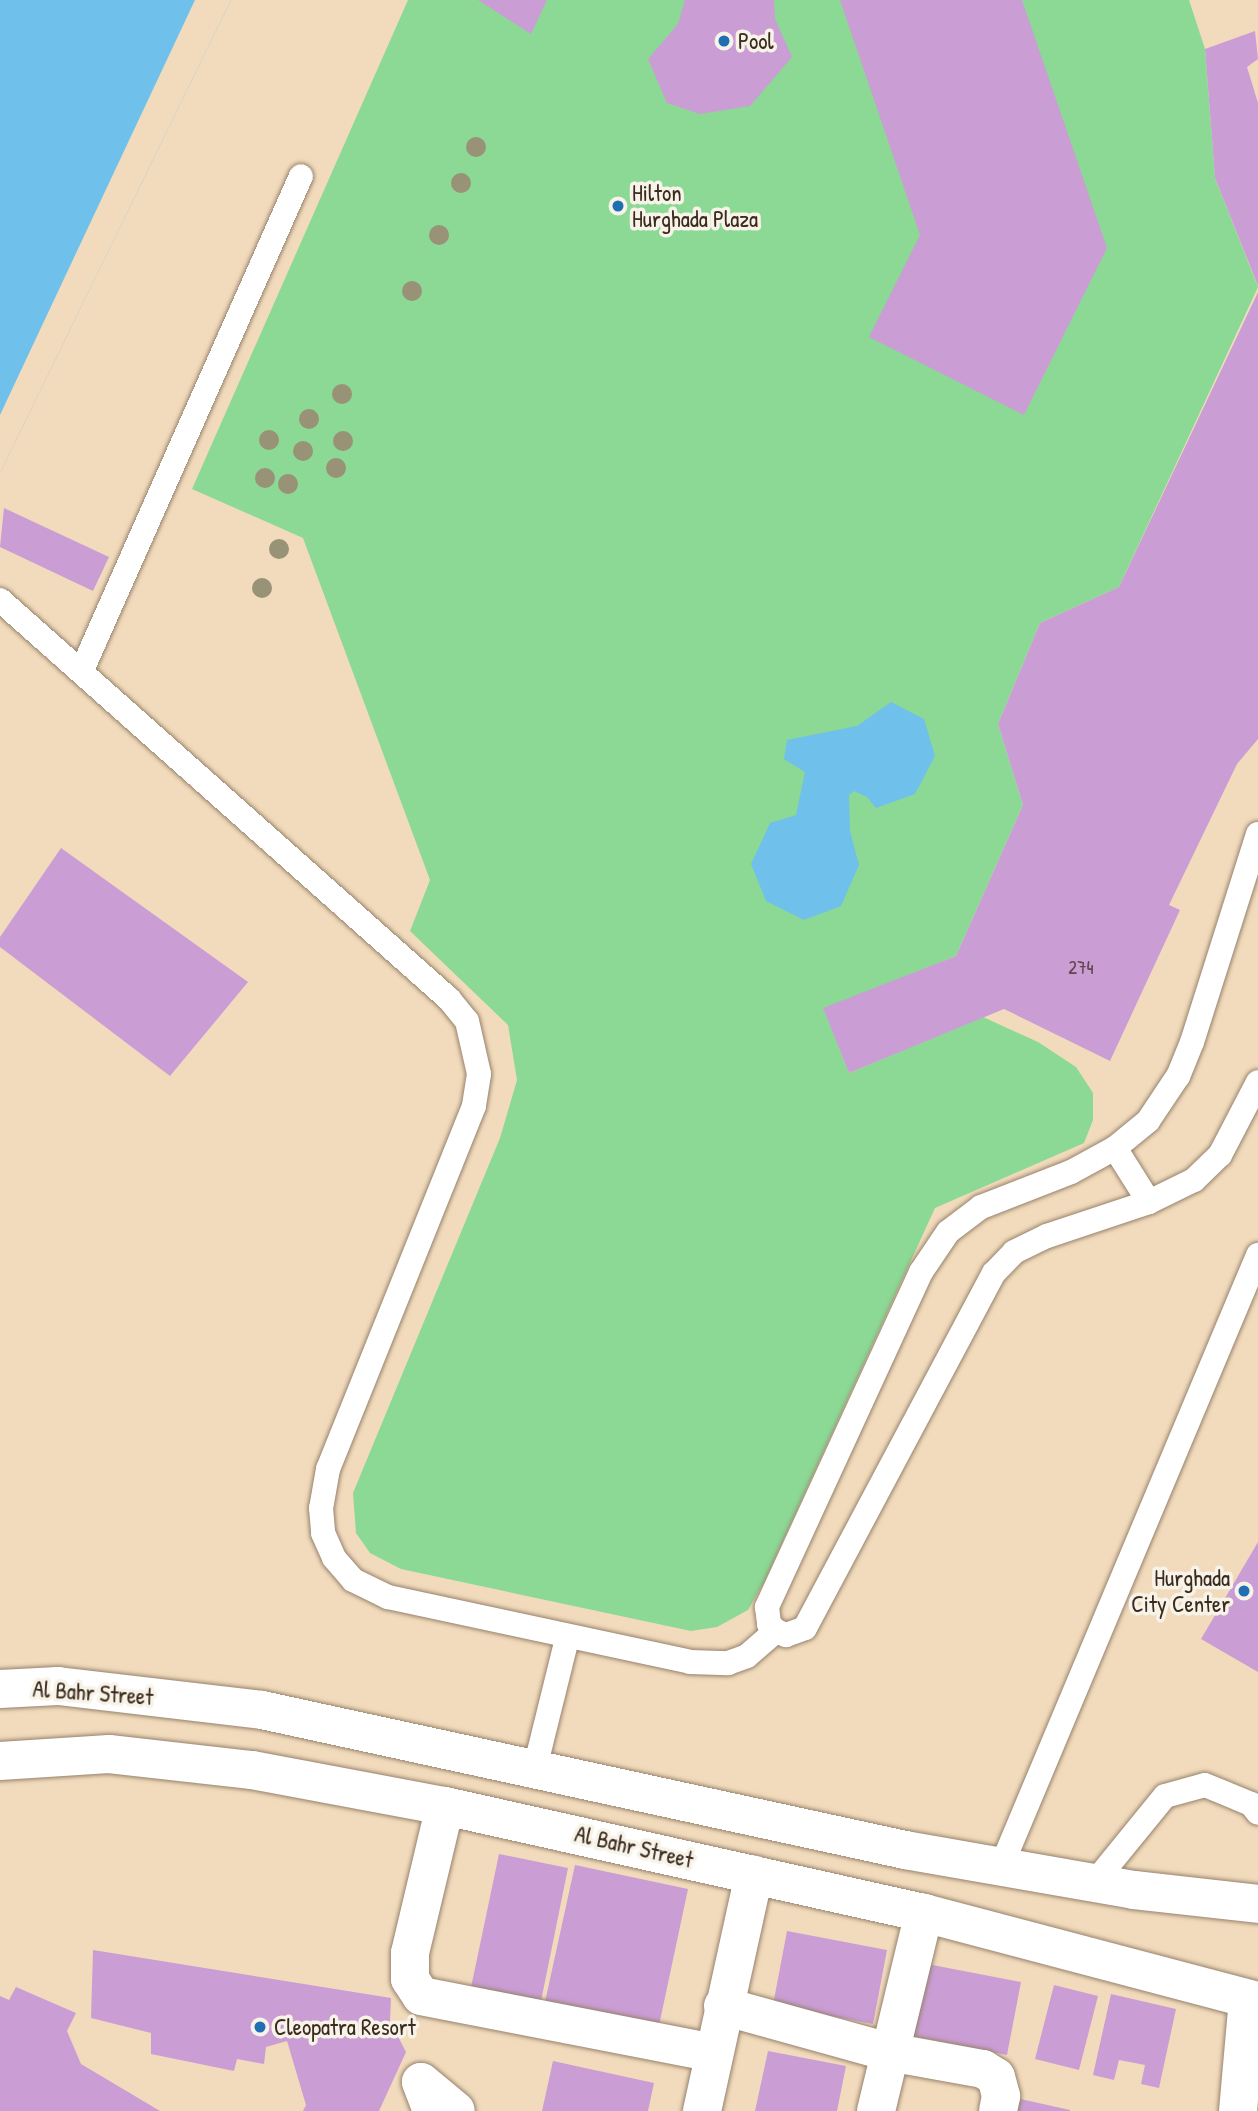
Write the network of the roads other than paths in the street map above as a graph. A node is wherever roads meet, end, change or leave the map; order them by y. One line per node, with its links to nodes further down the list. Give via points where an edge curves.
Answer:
1 (301, 176): 3 (lane)
2 (0, 600): 3 (lane)
3 (82, 670): 10 (lane, via 449,999 467,1021 479,1074 474,1106 328,1469 321,1508 323,1533 334,1558 353,1580 388,1597)
4 (1258, 834): 6 (lane, via 1178,1076 1148,1121)
5 (1258, 1082): 7 (lane, via 1220,1155 1194,1180)
6 (1115, 1148): 7 (lane); 9 (lane, via 981,1207 948,1232 921,1272 771,1598 766,1615)
7 (1149, 1202): 9 (lane, via 1047,1236 1014,1252 994,1273 805,1628 796,1634)
8 (1258, 1255): 16 (lane)
9 (776, 1631): 10 (lane, via 747,1656 709,1665)
10 (567, 1639): 13 (lane)
11 (0, 1689): 13 (main road, Al Bahr Street, via 58,1686 262,1710)
12 (0, 1761): 14 (main road, Al Bahr Street, via 109,1754 252,1770)
13 (534, 1772): 16 (main road, Al Bahr Street)
14 (445, 1806): 17 (main road, Al Bahr Street); 24 (main road, via 410,1953 410,1979 421,1996)
15 (1258, 1813): 18 (lane, via 1251,1804 1205,1785 1164,1796)
16 (1001, 1867): 18 (main road, Al Bahr Street)
17 (754, 1875): 20 (main road, Al Bahr Street); 22 (main road)
18 (1094, 1884): 19 (main road, Al Bahr Street)
19 (1258, 1904)
20 (924, 1913): 21 (main road, Al Bahr Street); 23 (main road)
21 (1253, 2000): 30 (main road)
22 (723, 2006): 23 (main road); 24 (main road)
23 (889, 2052): 28 (main road); 29 (main road, via 983,2069 996,2077)
24 (713, 2053): 27 (main road)
25 (426, 2101): 26 (main road)
26 (456, 2111)
27 (702, 2111)
28 (876, 2111)
29 (998, 2111)
30 (1238, 2111)

